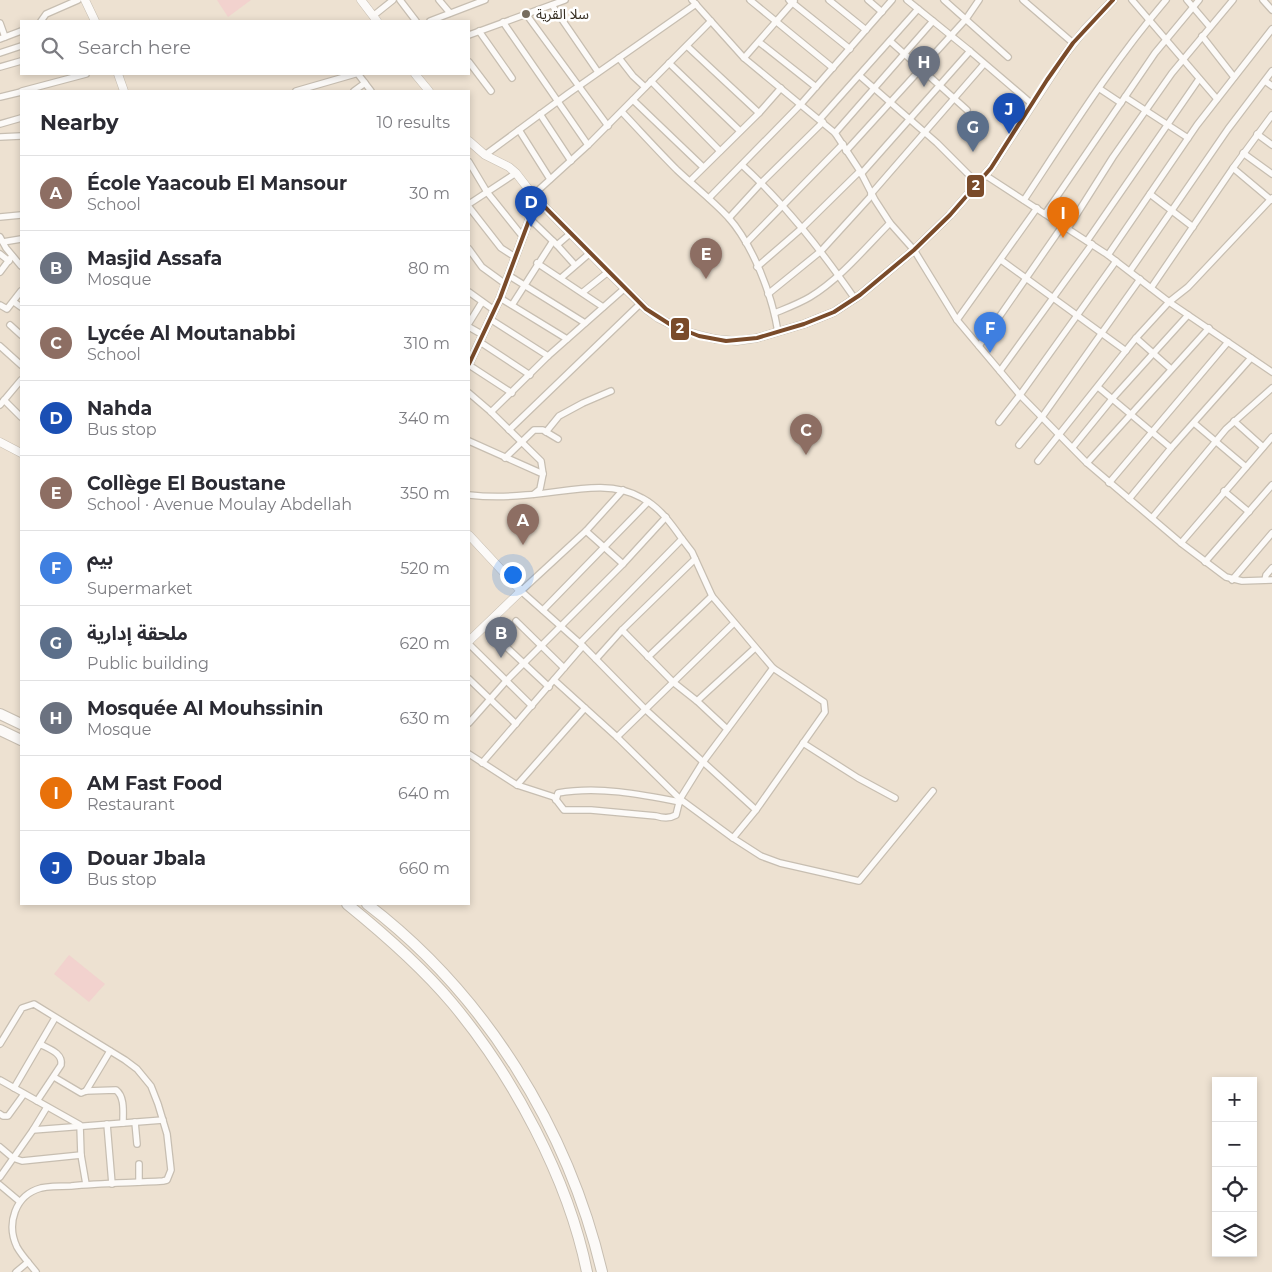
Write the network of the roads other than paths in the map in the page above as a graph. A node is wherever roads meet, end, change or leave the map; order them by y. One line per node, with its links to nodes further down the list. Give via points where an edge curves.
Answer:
1 (85, 0): 35 (street, via 46,14); 36 (street)
2 (361, 0): 32 (street)
3 (393, 0): 32 (street)
4 (400, 0): 37 (street)
5 (439, 0): 30 (street)
6 (485, 0): 30 (street)
7 (565, 0): 25 (street)
8 (750, 0): 42 (street)
9 (829, 0): 46 (street)
10 (868, 0): 29 (street)
11 (892, 0): 29 (street)
12 (907, 0): 27 (street)
13 (944, 0): 33 (street)
14 (1023, 0): 56 (street)
15 (1113, 0): 56 (street)
16 (1132, 0): 34 (street)
17 (1166, 0): 34 (street)
18 (1186, 0): 26 (street)
19 (1199, 0): 26 (street)
20 (1233, 0): 44 (street)
21 (1263, 0): 28 (street)
22 (792, 1): 42 (street); 59 (street)
23 (977, 1): 33 (street)
24 (694, 2): 41 (street); 63 (street)
25 (552, 4): 31 (street); 75 (street)
26 (1193, 8): 44 (street); 53 (street)
27 (918, 9): 39 (street); 54 (street)
28 (1272, 10)
29 (882, 12): 46 (street)
30 (450, 13): 38 (street)
31 (526, 14): 40 (street); 89 (street)
32 (375, 18)
33 (966, 19): 50 (street); 65 (street)
34 (1150, 19): 53 (street); 95 (street)
35 (42, 20)
36 (94, 20)
37 (415, 20)
38 (432, 20)
39 (933, 21): 50 (street); 62 (street)
40 (503, 22): 48 (street); 109 (street)
41 (711, 22): 58 (street); 64 (street)
42 (776, 22): 55 (street); 72 (street)
43 (0, 23): 52 (street)
44 (1210, 27): 51 (street)
45 (1272, 29): 82 (street)
46 (866, 30): 59 (street)
47 (20, 31): 52 (street)
48 (480, 31): 49 (street); 83 (street)
49 (470, 35)
50 (951, 35): 60 (street); 73 (street)
51 (1202, 36): 66 (street); 82 (street)
52 (2, 38)
53 (1166, 39): 66 (street); 108 (street)
54 (890, 41): 62 (street); 81 (street)
55 (759, 42): 64 (street); 93 (street)
56 (1073, 43): 112 (street)
57 (20, 46): 61 (street)
58 (687, 46): 68 (street); 116 (street)
59 (850, 49): 72 (street)
60 (970, 50): 70 (street); 88 (street)
61 (0, 53)
62 (904, 54): 73 (street); 94 (street)
63 (619, 58): 75 (street); 91 (street)
64 (744, 58): 92 (street)
65 (1008, 58)
66 (1182, 59): 84 (street); 114 (street)
67 (20, 61): 71 (street)
68 (670, 62): 85 (street); 126 (street)
69 (470, 63): 103 (street)
70 (984, 64): 105 (street); 112 (street)
71 (0, 67)
72 (833, 68): 93 (street)
73 (921, 68): 88 (street); 110 (street)
74 (1272, 71): 86 (street)
75 (598, 72): 89 (street)
76 (82, 75): 96 (street)
77 (118, 75): 97 (street)
78 (353, 75): 98 (street)
79 (358, 75): 87 (street)
80 (416, 75): 101 (street)
81 (860, 76): 94 (street); 121 (street)
82 (1234, 77): 106 (street)
83 (512, 78)
84 (1199, 78): 106 (street); 123 (street)
85 (652, 80): 91 (street); 138 (street)
86 (1265, 81): 90 (street); 165 (street)
87 (365, 83): 99 (street); 100 (street)
88 (940, 85): 105 (street); 120 (street)
89 (578, 86): 109 (street); 124 (street)
90 (1272, 86)
91 (645, 87): 107 (street)
92 (781, 88): 111 (street); 116 (street)
93 (816, 88): 111 (street)
94 (874, 88): 110 (street); 128 (street)
95 (1100, 89): 108 (street); 160 (street)
96 (26, 90)
97 (121, 90)
98 (300, 90)
99 (355, 90)
100 (370, 90)
101 (427, 90)
102 (20, 91): 104 (street)
103 (491, 91)
104 (0, 96)
105 (954, 98): 113 (street); 127 (street)
106 (1218, 99): 132 (street)
107 (633, 100): 115 (street); 144 (street)
108 (1123, 100): 114 (street); 166 (street)
109 (558, 101): 117 (street); 136 (street)
110 (889, 102): 120 (street); 137 (street)
111 (801, 104): 121 (street); 143 (street)
112 (1032, 104): 149 (street)
113 (967, 110)
114 (1145, 111): 123 (street); 172 (street)
115 (622, 112): 124 (street); 151 (street)
116 (759, 113): 126 (street)
117 (540, 114): 125 (street); 141 (street)
118 (1272, 115): 129 (street)
119 (20, 118): 122 (street)
120 (909, 120): 127 (street); 147 (street)
121 (822, 121): 128 (street); 152 (street)
122 (0, 124)
123 (1166, 124): 132 (street); 179 (street)
124 (608, 126): 136 (street)
125 (519, 130): 140 (street); 150 (street)
126 (740, 131): 138 (street)
127 (924, 132): 153 (street); 155 (street)
128 (835, 133): 134 (street)
129 (1257, 134): 135 (street); 139 (street)
130 (0, 136): 131 (street)
131 (20, 136)
132 (1188, 138): 156 (street)
133 (470, 142): 140 (street)
134 (843, 144): 137 (street); 162 (street)
135 (1272, 145)
136 (588, 146): 141 (street)
137 (846, 151): 147 (street)
138 (720, 152): 144 (street)
139 (1243, 154): 145 (street); 148 (street)
140 (485, 155): 146 (street)
141 (571, 160): 150 (street)
142 (470, 164): 154 (street)
143 (742, 165): 152 (street); 158 (street)
144 (703, 167): 151 (street)
145 (1233, 168): 159 (street); 173 (street)
146 (516, 172): 154 (street); 157 (street)
147 (861, 172): 155 (street); 174 (street)
148 (1272, 174)
149 (985, 175): 153 (street); 160 (street)
150 (550, 179): 157 (street)
151 (690, 181): 158 (street)
152 (761, 183): 162 (street); 169 (street)
153 (977, 183): 182 (street)
154 (487, 192): 161 (street); 176 (street)
155 (872, 194): 171 (street); 184 (street)
156 (1150, 194): 165 (street); 187 (street)
157 (535, 197): 170 (street); 175 (street)
158 (709, 198): 169 (street)
159 (1271, 199): 217 (street, via 1188,287)
160 (1024, 200): 164 (street)
161 (470, 204)
162 (784, 205): 174 (street); 181 (street)
163 (470, 206): 188 (street, via 501,248)
164 (1036, 208): 166 (street); 190 (street)
165 (1172, 210): 173 (street); 196 (street)
166 (1045, 214): 172 (street)
167 (20, 215): 168 (street)
168 (0, 217)
169 (729, 218): 181 (street)
170 (530, 219): 176 (street); 180 (street)
171 (890, 223): 182 (street); 199 (street)
172 (1065, 226): 179 (street); 202 (street)
173 (1193, 227): 207 (street)
174 (802, 228): 184 (street); 195 (street)
175 (571, 233): 180 (street); 185 (street)
176 (523, 237): 188 (street)
177 (20, 239): 178 (street)
178 (1, 240): 189 (street)
179 (1089, 242): 187 (street); 213 (street)
180 (555, 243): 192 (street); 194 (street)
181 (746, 243): 195 (street)
182 (914, 250): 214 (street); 228 (street)
183 (470, 251): 204 (street, via 482,267)
184 (821, 251): 199 (street); 211 (street)
185 (590, 253): 194 (street); 198 (street)
186 (0, 254): 189 (street)
187 (1108, 255): 191 (street)
188 (515, 257): 200 (street)
189 (10, 259): 193 (street); 197 (street)
190 (1001, 260): 202 (street); 228 (street)
191 (1116, 261): 196 (street); 226 (street)
192 (538, 264): 201 (street); 205 (street)
193 (20, 265)
194 (575, 265): 201 (street)
195 (757, 267): 211 (street)
196 (1130, 271): 203 (street)
197 (0, 272)
198 (608, 272): 206 (street); 208 (street)
199 (838, 274): 214 (street); 224 (street, via 809,297)
200 (508, 275): 204 (street); 205 (street)
201 (561, 278): 208 (street)
202 (1027, 279): 213 (street); 242 (street)
203 (1140, 279): 207 (street); 235 (street)
204 (504, 283): 212 (street)
205 (525, 284): 220 (street); 230 (street)
206 (624, 288): 218 (street); 222 (street)
207 (1151, 288): 217 (street)
208 (583, 292): 222 (street)
209 (20, 293): 215 (street)
210 (470, 293): 216 (street)
211 (768, 294): 224 (street)
212 (500, 298): 220 (street); 223 (street)
213 (1053, 298): 226 (street); 251 (street)
214 (855, 299): 234 (street, via 834,312)
215 (14, 302): 219 (street, via 7,309); 221 (street)
216 (482, 302): 223 (street); 229 (street)
217 (1169, 302): 225 (street); 238 (street)
218 (640, 304): 234 (street, via 671,325 715,339 742,340); 270 (street)
219 (0, 305)
220 (512, 305): 239 (street)
221 (20, 306)
222 (603, 306): 230 (street)
223 (494, 310): 227 (street)
224 (775, 313): 234 (street)
225 (1188, 314): 233 (street); 244 (street)
226 (1078, 316): 235 (street); 260 (street)
227 (490, 319): 237 (street); 245 (street)
228 (957, 320): 242 (street)
229 (470, 321)
230 (585, 323): 239 (street)
231 (10, 326): 236 (street)
232 (470, 328): 237 (street)
233 (1209, 328): 240 (street); 250 (street)
234 (778, 332)
235 (1101, 333): 243 (street); 266 (street)
236 (20, 334)
237 (481, 338): 247 (street); 253 (street)
238 (1136, 338): 243 (street); 244 (street)
239 (567, 339): 245 (street)
240 (1228, 342): 246 (street); 272 (street)
241 (0, 346): 249 (street)
242 (979, 346): 251 (street)
243 (1126, 351): 254 (street)
244 (1153, 353): 250 (street); 261 (street)
245 (548, 356): 253 (street)
246 (1250, 358): 252 (street); 269 (street)
247 (470, 360)
248 (470, 363): 258 (street)
249 (20, 364)
250 (1171, 369): 265 (street)
251 (1000, 371): 260 (street)
252 (1272, 372)
253 (530, 375): 258 (street)
254 (1098, 387): 261 (street); 273 (street)
255 (19, 388): 262 (street)
256 (1272, 388): 267 (street)
257 (611, 391): 271 (street, via 559,416)
258 (512, 393): 263 (street)
259 (470, 394): 263 (street)
260 (1020, 396): 266 (street); 268 (street)
261 (1112, 399): 265 (street); 281 (street)
262 (2, 402): 264 (street)
263 (491, 412): 270 (street)
264 (20, 415)
265 (1132, 415): 272 (street); 287 (street)
266 (1042, 417): 273 (street); 280 (street)
267 (1234, 421): 277 (street); 282 (street)
268 (999, 422)
269 (1194, 422): 277 (street); 283 (street)
270 (509, 430): 279 (street)
271 (546, 432): 275 (street); 279 (street, via 534,430)
272 (1152, 432): 283 (street); 290 (street)
273 (1060, 434): 281 (street); 286 (street)
274 (1272, 437): 282 (street)
275 (558, 439)
276 (470, 441): 285 (street)
277 (1215, 441): 288 (street); 300 (street)
278 (0, 442): 284 (street)
279 (521, 442): 285 (street); 289 (street, via 541,461)
280 (1019, 445)
281 (1073, 447): 287 (street)
282 (1264, 447): 288 (street)
283 (1171, 448): 296 (street)
284 (20, 452)
285 (505, 458): 289 (street)
286 (1038, 462)
287 (1087, 463): 290 (street)
288 (1246, 467): 293 (street)
289 (543, 474): 295 (street, via 540,489)
290 (1109, 483): 296 (street)
291 (1272, 485): 298 (street)
292 (623, 490): 295 (street, via 598,488); 297 (street); 301 (street)
293 (1224, 491): 298 (street); 305 (street)
294 (470, 495): 295 (street)
295 (527, 495)
296 (1129, 499): 300 (street)
297 (648, 502): 299 (street); 306 (street)
298 (1248, 512): 308 (street)
299 (666, 517): 304 (street); 309 (street)
300 (1152, 518): 305 (street)
301 (586, 531): 306 (street); 314 (street)
302 (1272, 532): 311 (street)
303 (470, 536): 314 (street)
304 (682, 539): 307 (street); 324 (street)
305 (1180, 543): 308 (street)
306 (605, 548): 309 (street); 316 (street)
307 (695, 559): 315 (street); 321 (street)
308 (1205, 562): 311 (street)
309 (623, 564): 320 (street)
310 (1272, 568): 312 (street)
311 (1232, 580): 312 (street)
312 (1265, 580): 313 (street)
313 (1272, 580)
314 (521, 591): 316 (street); 319 (street)
315 (712, 596): 318 (street); 327 (street)
316 (543, 610): 320 (street)
317 (516, 621): 325 (street)
318 (734, 623): 326 (street); 335 (street)
319 (484, 626): 322 (street); 329 (street)
320 (562, 627): 324 (street); 325 (street)
321 (622, 630): 327 (street); 328 (street)
322 (470, 641)
323 (470, 643): 333 (street)
324 (582, 645): 328 (street); 330 (street)
325 (542, 647): 329 (street); 330 (street)
326 (755, 648): 331 (street); 338 (street)
327 (648, 657): 335 (street)
328 (596, 659): 341 (street)
329 (524, 664): 333 (street); 336 (street)
330 (564, 668): 334 (street)
331 (773, 668): 348 (street); 352 (street, via 824,702 825,712)
332 (470, 680): 337 (street)
333 (507, 680): 337 (street); 339 (street)
334 (554, 680): 336 (street); 340 (street)
335 (673, 682): 338 (street); 341 (street)
336 (548, 687): 339 (street)
337 (490, 699): 344 (street); 347 (street)
338 (697, 701): 348 (street)
339 (532, 706): 347 (street)
340 (585, 708): 350 (street); 356 (street)
341 (646, 710): 350 (street); 355 (street)
342 (0, 714): 346 (highway)
343 (470, 714): 344 (street)
344 (474, 718): 345 (street)
345 (470, 722)
346 (20, 724)
347 (516, 724): 354 (street)
348 (727, 729): 355 (street)
349 (0, 730): 351 (highway)
350 (617, 737): 360 (street)
351 (20, 740)
352 (803, 743): 358 (street); 361 (street)
353 (470, 755): 354 (street)
354 (482, 762): 356 (street)
355 (703, 762): 360 (street); 361 (street)
356 (517, 785): 359 (street)
357 (933, 791): 362 (street, via 859,880 780,863)
358 (895, 798)
359 (556, 800): 360 (street, via 558,793 606,791); 360 (street, via 564,810 665,818 676,815)
360 (680, 801): 362 (street)
361 (756, 810): 362 (street)
362 (733, 838)
363 (348, 905): 397 (highway, via 391,940 452,1003 508,1080 559,1184 576,1229)
364 (368, 905): 398 (highway, via 413,943 462,993 497,1038 552,1133 579,1192)
365 (55, 1018): 366 (street, via 37,1005 28,1005 22,1008); 367 (street); 368 (street)
366 (0, 1044)
367 (40, 1044): 369 (street, via 62,1058); 371 (street)
368 (110, 1051): 372 (street); 377 (street, via 138,1069 145,1078)
369 (54, 1077): 372 (street, via 79,1092); 374 (street)
370 (0, 1080): 371 (street)
371 (14, 1088): 373 (street)
372 (86, 1091): 378 (street, via 119,1092)
373 (24, 1094): 374 (street); 376 (street, via 8,1116)
374 (37, 1101): 375 (street)
375 (47, 1107): 381 (street); 382 (street)
376 (0, 1114)
377 (163, 1120): 379 (street); 389 (street, via 171,1160 170,1175 164,1182)
378 (124, 1122): 379 (street); 380 (street)
379 (135, 1122): 383 (street)
380 (107, 1124): 381 (street); 391 (street)
381 (80, 1125): 382 (street); 385 (street)
382 (33, 1130): 386 (street)
383 (137, 1144)
384 (0, 1147): 386 (street)
385 (81, 1154): 386 (street, via 29,1161); 390 (street)
386 (13, 1158): 388 (street)
387 (139, 1164): 389 (street)
388 (0, 1177)
389 (139, 1182): 391 (street)
390 (86, 1184): 391 (street); 393 (street, via 41,1188)
391 (112, 1184)
392 (0, 1186): 393 (street)
393 (19, 1201): 394 (street, via 12,1220 13,1234 17,1248)
394 (28, 1262): 395 (street); 396 (street)
395 (16, 1272)
396 (36, 1272)
397 (587, 1272)
398 (602, 1272)

